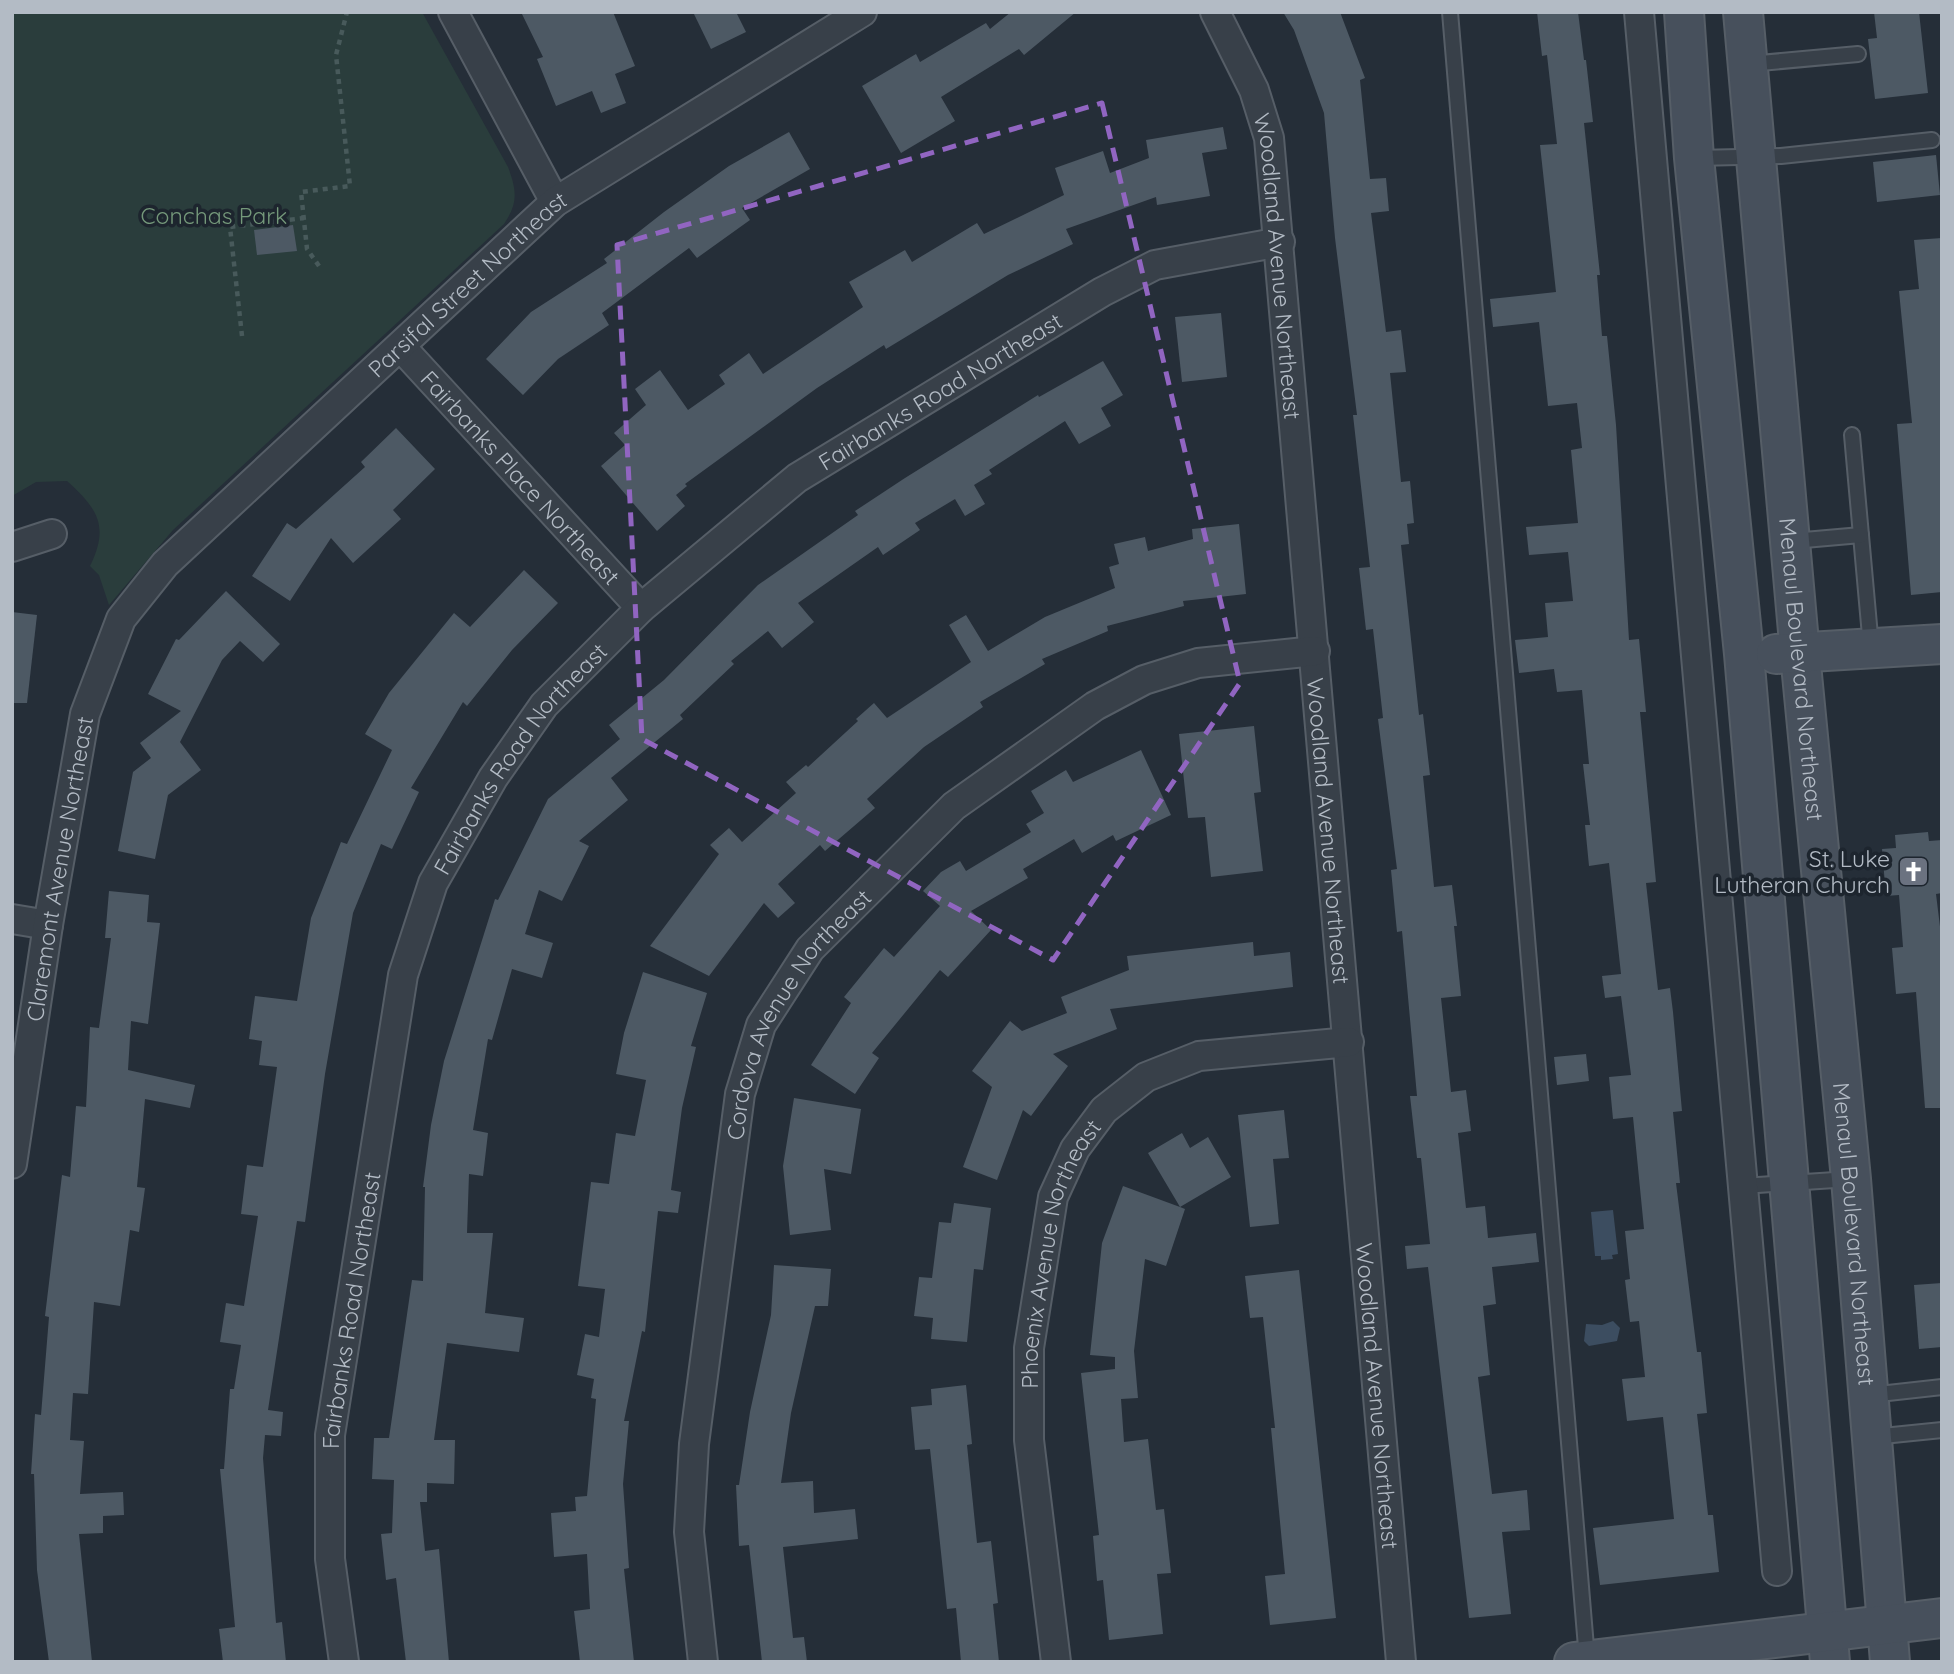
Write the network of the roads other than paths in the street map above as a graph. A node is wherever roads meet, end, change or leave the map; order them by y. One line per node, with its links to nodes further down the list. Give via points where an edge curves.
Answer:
1 (453, 12): 13 (street)
2 (1215, 12): 14 (street, Woodland Avenue Northeast, via 1262,111)
3 (1450, 12): 43 (lane)
4 (1639, 12): 34 (street)
5 (1684, 12): 12 (main road)
6 (1743, 12): 9 (main road, Menaul Boulevard Northeast)
7 (848, 16): 13 (street, Parsifal Street Northeast)
8 (1858, 54): 9 (lane)
9 (1747, 64): 11 (main road, Menaul Boulevard Northeast)
10 (1932, 139): 11 (lane)
11 (1756, 157): 12 (lane); 19 (main road, Menaul Boulevard Northeast)
12 (1694, 158): 26 (main road)
13 (555, 202): 15 (street, Parsifal Street Northeast)
14 (1280, 242): 21 (street, Fairbanks Road Northeast, via 1155,265 1102,292 797,478); 25 (street, Woodland Avenue Northeast)
15 (401, 347): 21 (street, Fairbanks Place Northeast); 22 (street, Parsifal Street Northeast, via 165,564)
16 (1852, 435): 18 (lane)
17 (52, 534): 20 (street)
18 (1861, 535): 19 (lane); 24 (lane)
19 (1790, 542): 27 (main road, Menaul Boulevard Northeast)
20 (12, 547)
21 (641, 608): 44 (street, Fairbanks Road Northeast, via 544,705 493,778 433,883 403,975 330,1435 330,1559)
22 (121, 620): 29 (street, Claremont Avenue Northeast, via 85,714)
23 (1942, 644): 24 (main road)
24 (1871, 648): 27 (main road)
25 (1315, 651): 30 (street, Woodland Avenue Northeast); 45 (street, Cordova Avenue Northeast, via 1198,663 1144,680 1095,706 954,806 810,949 761,1025 740,1094 694,1444 688,1532)
26 (1744, 654): 27 (main road); 33 (main road)
27 (1800, 654): 32 (main road, Menaul Boulevard Northeast)
28 (12, 919): 29 (street)
29 (48, 925): 31 (street, Claremont Avenue Northeast)
30 (1349, 1042): 46 (street, Phoenix Avenue Northeast, via 1199,1056 1146,1077 1104,1110 1075,1149 1054,1197 1030,1348 1029,1440); 47 (street, Woodland Avenue Northeast)
31 (12, 1164)
32 (1852, 1179): 33 (lane); 36 (main road, Menaul Boulevard Northeast)
33 (1790, 1182): 34 (lane); 42 (main road)
34 (1743, 1186): 39 (street)
35 (1942, 1387): 36 (lane)
36 (1868, 1395): 38 (main road, Menaul Boulevard Northeast)
37 (1942, 1430): 38 (lane)
38 (1873, 1437): 41 (main road, Menaul Boulevard Northeast)
39 (1777, 1571)
40 (1942, 1618): 41 (main road)
41 (1889, 1643): 42 (main road)
42 (1829, 1647): 43 (main road)
43 (1581, 1661)
44 (344, 1662)
45 (703, 1662)
46 (1056, 1662)
47 (1401, 1662)

